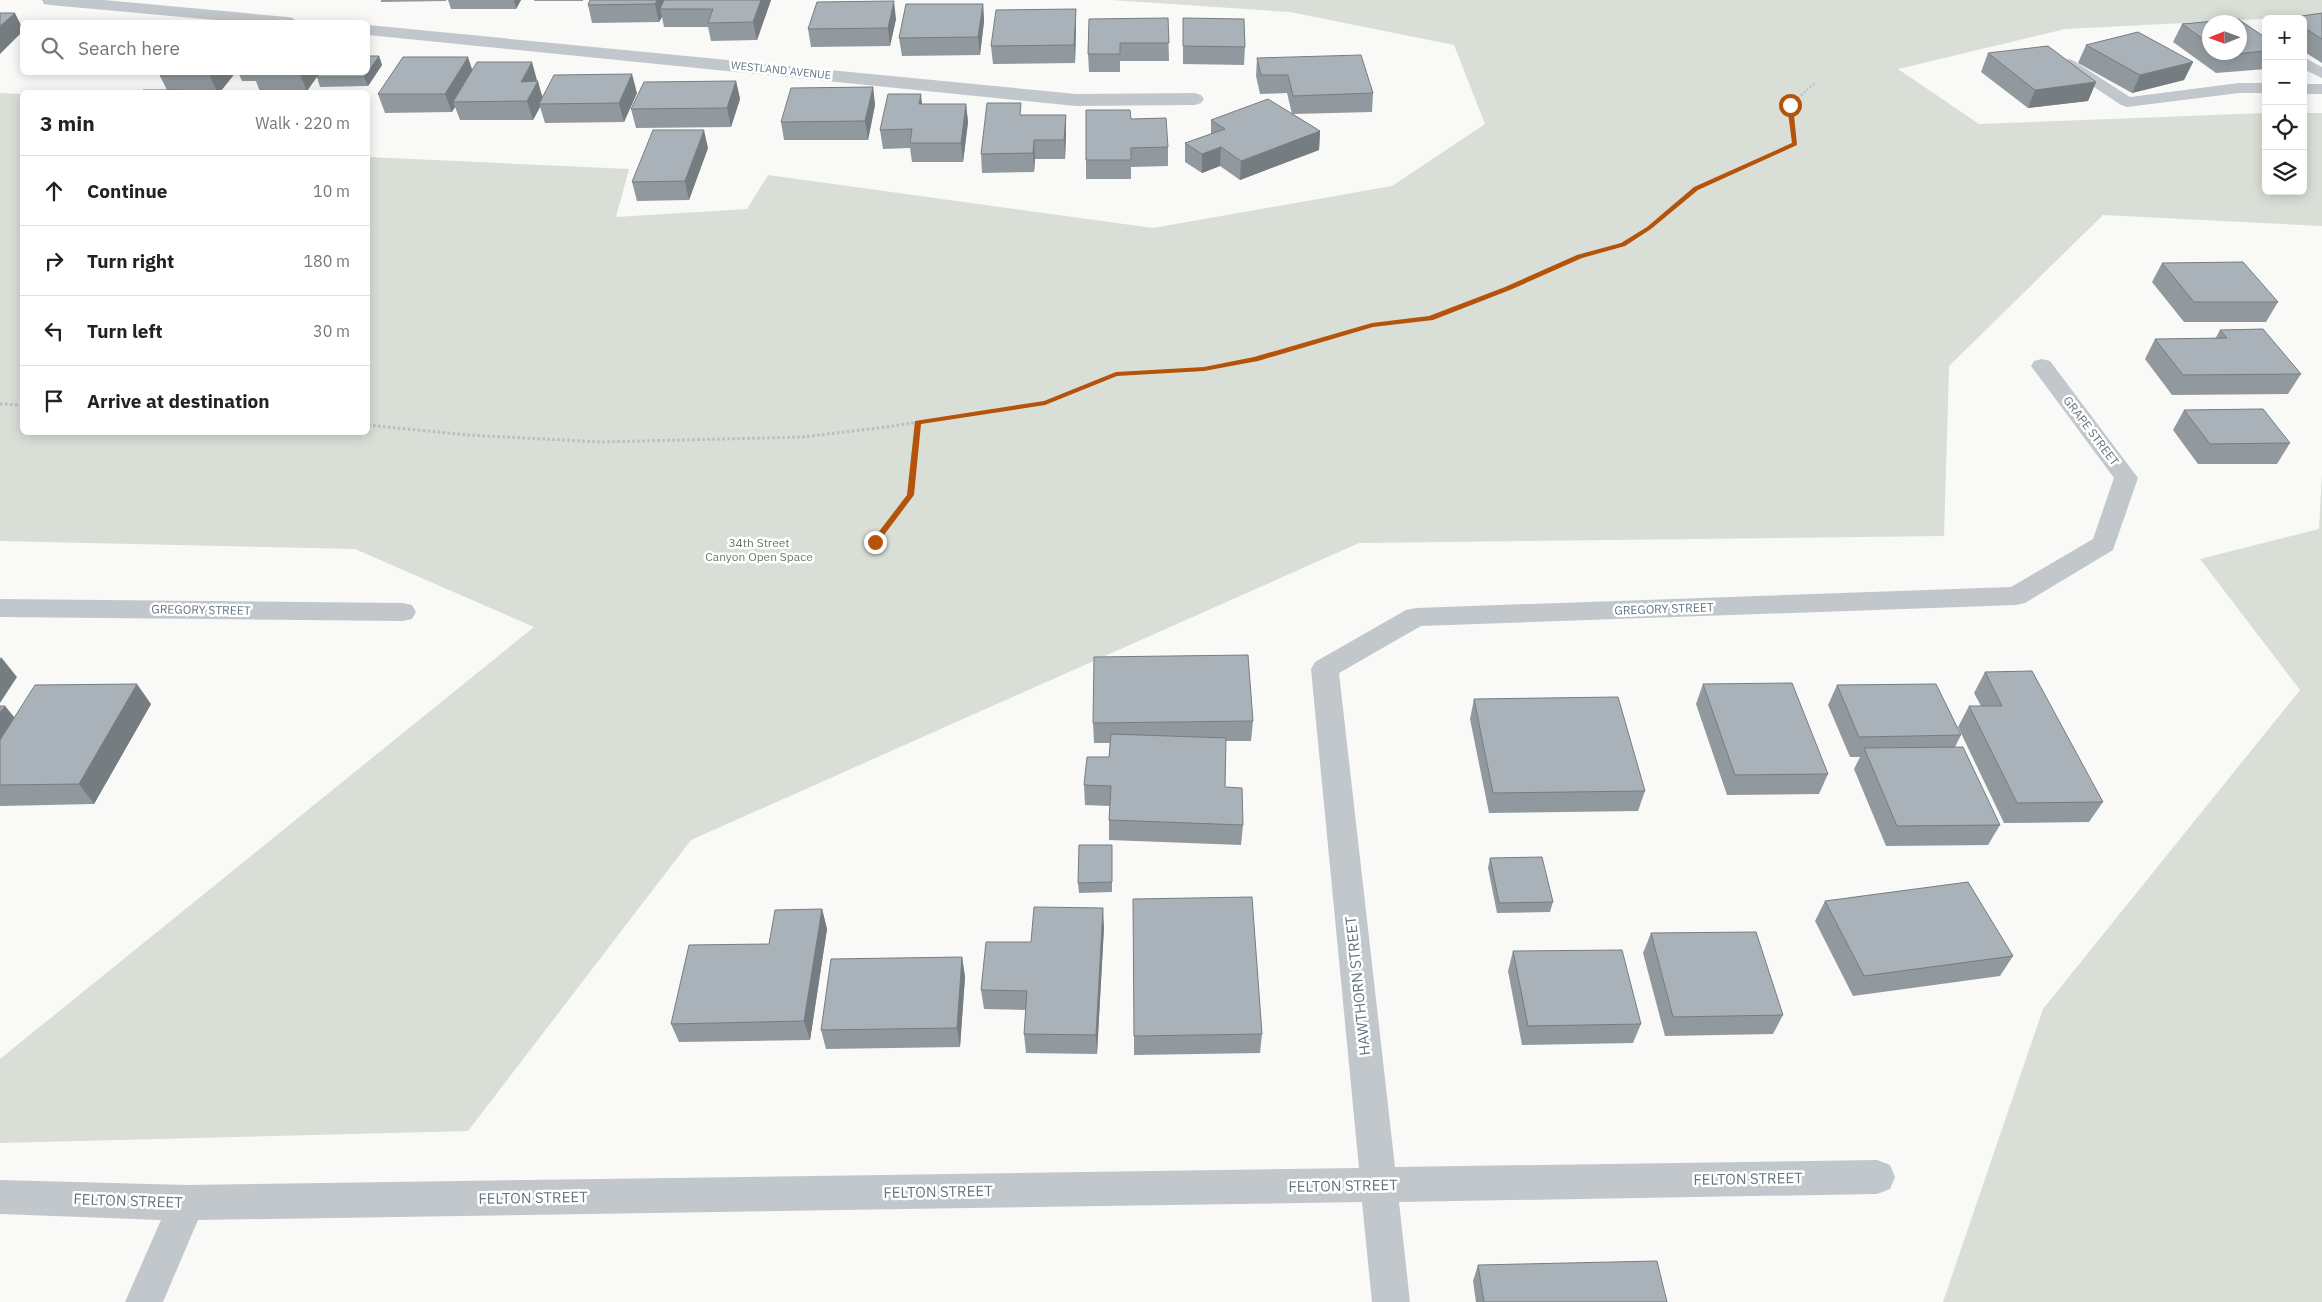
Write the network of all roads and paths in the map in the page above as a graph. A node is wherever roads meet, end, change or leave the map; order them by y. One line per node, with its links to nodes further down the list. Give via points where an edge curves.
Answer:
1 (50, 0): 2 (street)
2 (265, 20)
3 (370, 30): 11 (street, WESTLAND AVENUE, via 1076,100)
4 (2065, 62): 8 (lane, via 2127,102)
5 (2307, 64): 6 (lane)
6 (2322, 73)
7 (1816, 82): 15 (path, via 1790,105 1795,143 1696,188 1649,228 1623,245 1579,256 1430,318 1372,325 1256,359 1204,369 1116,374 1045,403)
8 (2262, 88)
9 (2307, 89): 10 (lane)
10 (2322, 89)
11 (1195, 99)
12 (2042, 366): 18 (street, GRAPE STREET, via 2126,478 2104,544)
13 (0, 404): 14 (path)
14 (20, 405)
15 (918, 423): 16 (path, via 803,437 601,442 468,435); 17 (path, via 910,495)
16 (370, 425)
17 (875, 542)
18 (2016, 596): 21 (street, GREGORY STREET, via 1416,617)
19 (0, 608): 20 (street, GREGORY STREET)
20 (403, 612)
21 (1325, 669): 23 (street, HAWTHORN STREET)
22 (1877, 1177): 23 (street, FELTON STREET)
23 (1379, 1185): 25 (street, FELTON STREET); 27 (street, HAWTHORN STREET)
24 (0, 1197): 25 (street, FELTON STREET)
25 (187, 1203): 26 (street)
26 (144, 1302)
27 (1391, 1302)

